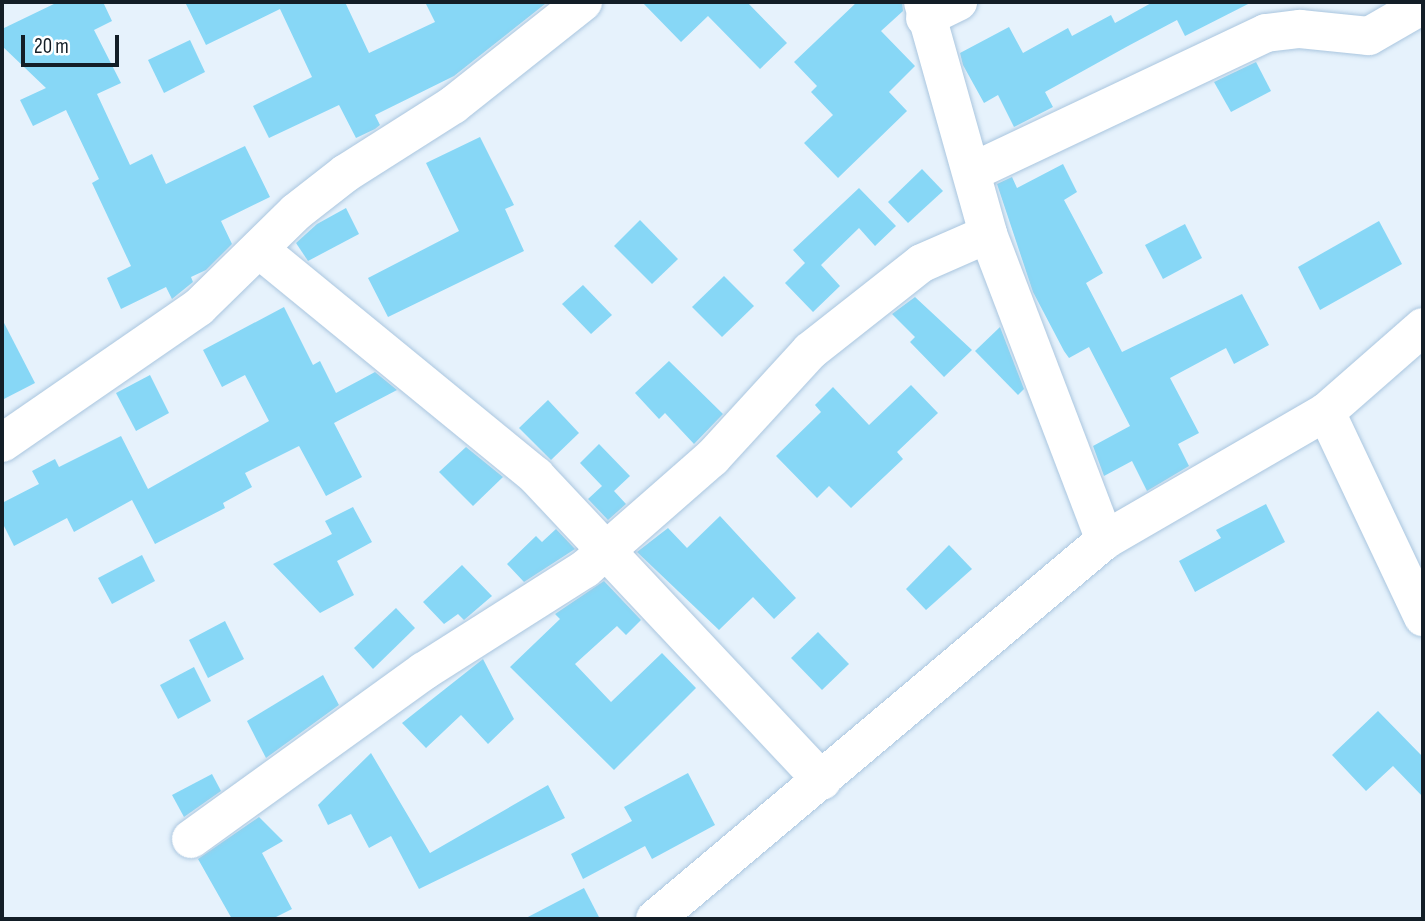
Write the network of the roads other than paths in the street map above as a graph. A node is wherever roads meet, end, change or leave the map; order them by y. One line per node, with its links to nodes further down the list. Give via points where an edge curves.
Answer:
1 (583, 2): 6 (street, via 453,106 346,173 296,212)
2 (1423, 5): 4 (street, via 1368,36 1300,29 1266,33)
3 (935, 7): 4 (street)
4 (974, 171): 5 (street)
5 (988, 234): 10 (street); 11 (street, via 922,263 810,351 712,458)
6 (260, 250): 9 (street, via 199,307); 11 (street, via 499,443)
7 (1423, 327): 8 (street)
8 (1326, 412): 10 (street); 12 (street)
9 (2, 443)
10 (1105, 540): 13 (street)
11 (607, 550): 13 (street); 14 (street, via 558,589 424,671)
12 (1423, 617)
13 (822, 781): 15 (street)
14 (191, 839)
15 (654, 919)

